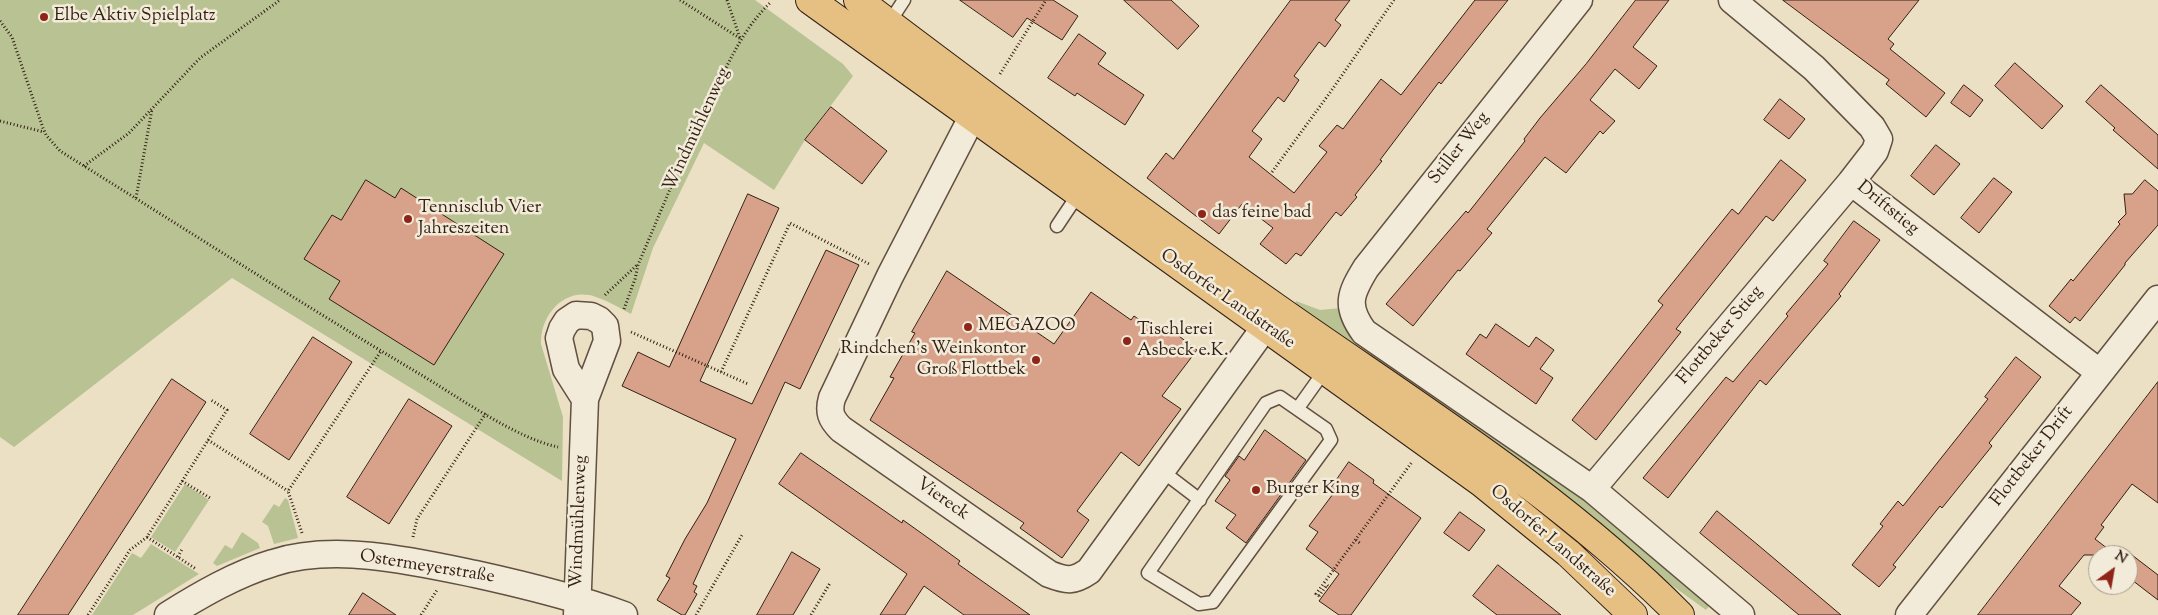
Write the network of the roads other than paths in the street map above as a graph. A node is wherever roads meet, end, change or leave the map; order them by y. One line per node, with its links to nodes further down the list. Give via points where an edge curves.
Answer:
1 (810, 0): 7 (main road, Osdorfer Landstraße)
2 (858, 0): 6 (main road, Osdorfer Landstraße)
3 (904, 0): 6 (lane)
4 (1579, 0): 18 (street, Stiller Weg, via 1366,268 1354,288 1350,303 1355,320 1364,332)
5 (1732, 0): 8 (street, Driftstieg, via 1814,68 1872,127 1879,139 1875,151)
6 (889, 23): 7 (main road, Osdorfer Landstraße)
7 (984, 97): 9 (main road, Osdorfer Landstraße); 17 (street, Viereck, via 920,234 890,276 832,398 829,410 832,420 1049,574 1063,580 1077,579 1089,571)
8 (1851, 182): 14 (street, Driftstieg); 18 (street, Flottbeker Stieg)
9 (1084, 185): 10 (lane); 12 (main road, Osdorfer Landstraße)
10 (1057, 226)
11 (2158, 299): 14 (street, Flottbeker Drift)
12 (1272, 318): 13 (main road, Osdorfer Landstraße); 17 (street, Viereck); 24 (main road, Osdorfer Landstraße, via 1498,462 1580,523)
13 (1325, 370): 16 (lane); 23 (main road, Osdorfer Landstraße, via 1482,483 1568,553)
14 (2099, 372): 26 (street, Flottbeker Drift)
15 (585, 399): 15 (street, Windmühlenweg, via 607,342 605,326 599,320 576,315 567,321 559,338 566,368); 20 (street, Windmühlenweg)
16 (1298, 408): 19 (lane, via 1280,397 1266,403); 19 (lane, via 1326,429 1331,440 1213,602 1199,604 1148,573)
17 (1162, 471): 19 (lane)
18 (1592, 489): 25 (street)
19 (1200, 500)
20 (577, 607): 21 (street, Ostermeyerstraße, via 522,584 408,561 357,555 309,556 273,562); 22 (street, Ostermeyerstraße)
21 (168, 615)
22 (624, 615)
23 (1633, 615)
24 (1680, 615)
25 (1741, 615)
26 (1909, 615)

